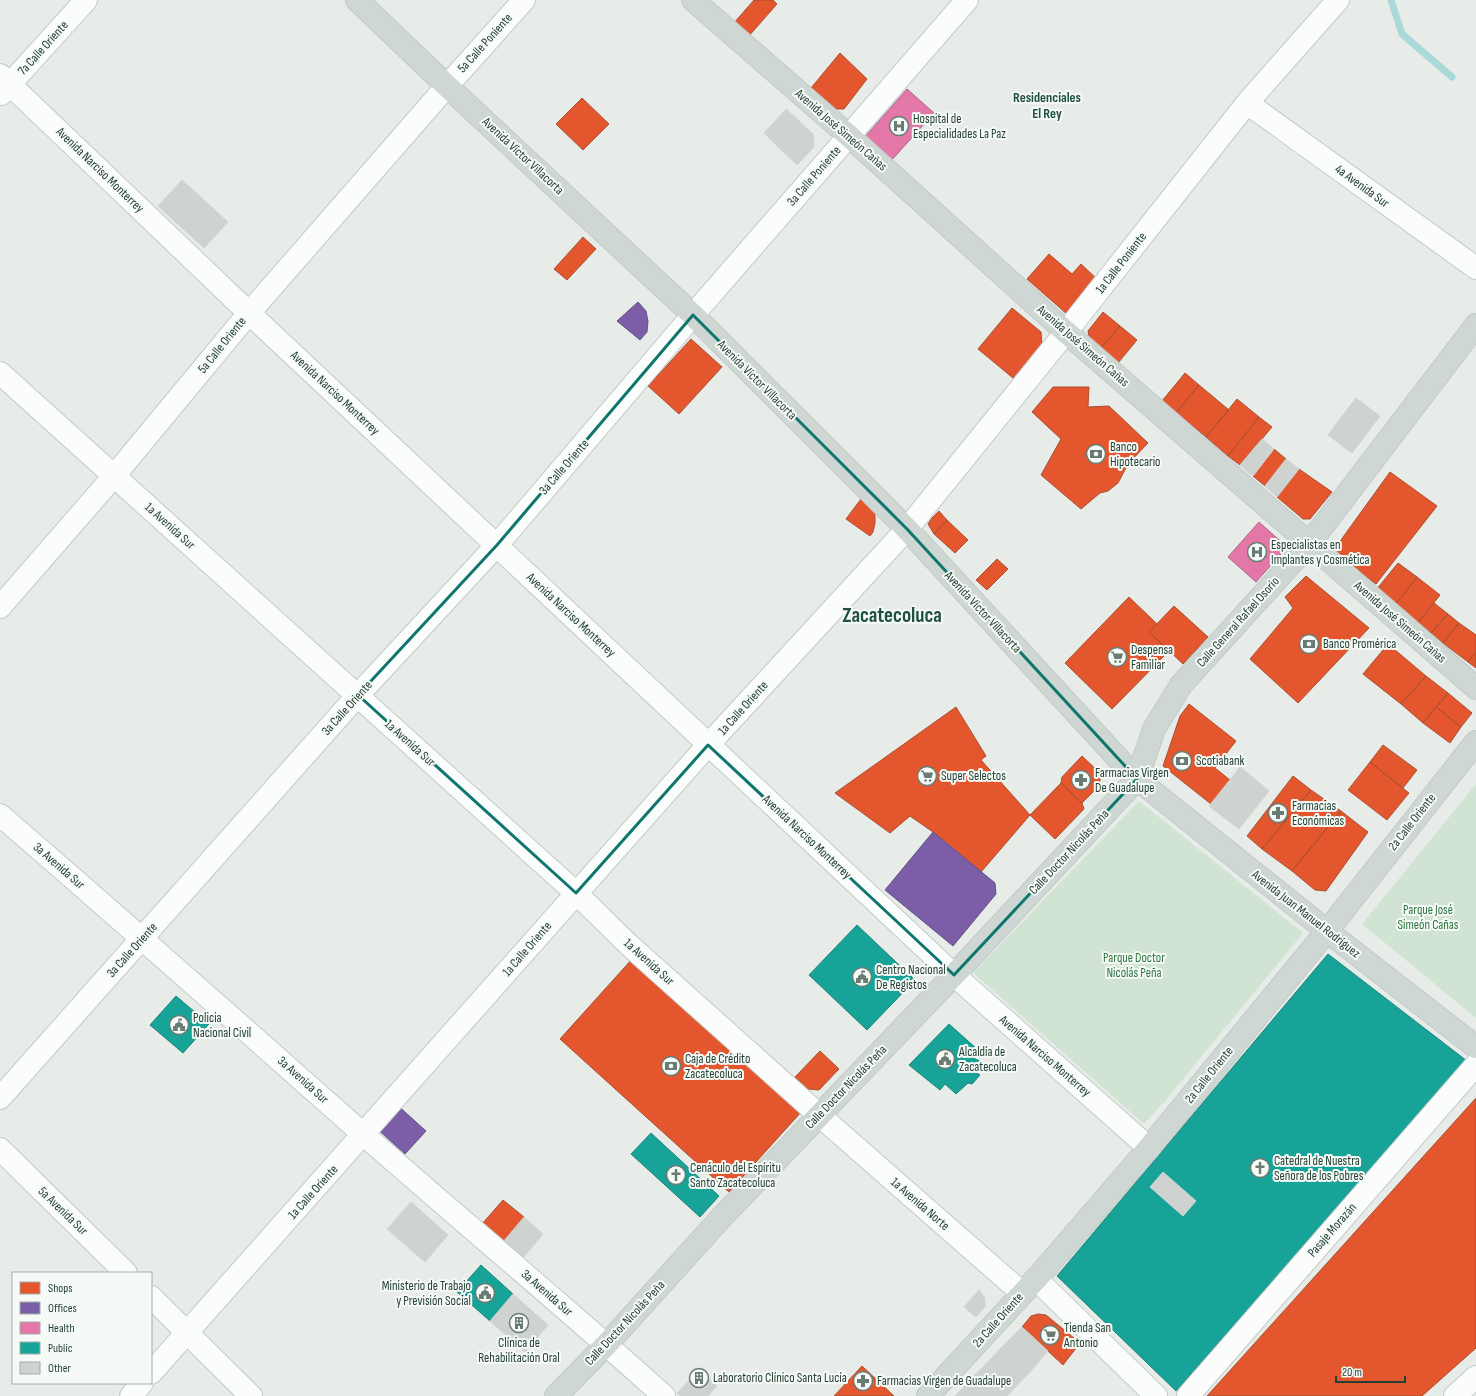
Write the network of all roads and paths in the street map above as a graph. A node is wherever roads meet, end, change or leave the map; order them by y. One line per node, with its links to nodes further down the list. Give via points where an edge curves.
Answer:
1 (86, 0): 7 (street, 7a Calle Oriente)
2 (357, 0): 8 (main road, Avenida Víctor Villacorta)
3 (524, 0): 8 (street, 5a Calle Poniente)
4 (693, 0): 10 (main road, Avenida José Simeón Cañas)
5 (967, 0): 10 (street, 3a Calle Poniente)
6 (1338, 0): 9 (street, 1a Calle Poniente)
7 (3, 85): 12 (street, Avenida Narciso Monterrey)
8 (447, 86): 12 (street, 5a Calle Oriente); 13 (main road, Avenida Víctor Villacorta)
9 (1247, 103): 11 (street, 4a Avenida Sur); 15 (street, 1a Calle Poniente)
10 (849, 136): 13 (street, 3a Calle Poniente); 15 (main road, Avenida José Simeón Cañas)
11 (1476, 268)
12 (249, 313): 17 (street, 5a Calle Oriente); 20 (street, Avenida Narciso Monterrey)
13 (693, 315): 18 (main road, Avenida Víctor Villacorta); 20 (street, 3a Calle Oriente)
14 (1476, 325): 19 (main road, Calle General Rafael Osorio)
15 (1066, 332): 18 (street, 1a Calle Poniente); 19 (main road, Avenida José Simeón Cañas)
16 (0, 374): 17 (street, 1a Avenida Sur)
17 (114, 476): 21 (street, 5a Calle Oriente); 23 (street, 1a Avenida Sur)
18 (907, 528): 25 (street, 1a Calle Oriente); 26 (main road, Avenida Víctor Villacorta)
19 (1309, 544): 22 (main road, Avenida José Simeón Cañas); 26 (main road, Calle General Rafael Osorio, via 1180,685 1154,729)
20 (497, 545): 23 (street, 3a Calle Oriente); 25 (street, Avenida Narciso Monterrey)
21 (0, 607)
22 (1476, 688)
23 (358, 695): 28 (street, 1a Avenida Sur); 30 (street, 3a Calle Oriente)
24 (1476, 742): 29 (main road, 2a Calle Oriente)
25 (708, 745): 28 (street, 1a Calle Oriente); 31 (street, Avenida Narciso Monterrey)
26 (1137, 779): 29 (main road, Avenida Juan Manuel Rodríguez); 31 (main road, Calle Doctor Nicolás Peña)
27 (0, 815): 30 (street, 3a Avenida Sur)
28 (576, 893): 35 (street, 1a Avenida Sur, via 628,944); 36 (street, 1a Calle Oriente)
29 (1327, 931): 32 (main road, Avenida Juan Manuel Rodríguez); 37 (main road, 2a Calle Oriente)
30 (143, 938): 34 (street, 3a Calle Oriente); 36 (street, 3a Avenida Sur)
31 (954, 975): 35 (main road, Calle Doctor Nicolás Peña); 37 (street, Avenida Narciso Monterrey)
32 (1476, 1047)
33 (1476, 1065): 53 (street, Pasaje Morazán)
34 (0, 1098)
35 (819, 1115): 40 (street, 1a Avenida Norte); 43 (main road, Calle Doctor Nicolás Peña)
36 (364, 1134): 42 (street, 1a Calle Oriente); 43 (street, 3a Avenida Sur)
37 (1149, 1148): 40 (main road, 2a Calle Oriente)
38 (0, 1149): 39 (street, 5a Avenida Sur)
39 (125, 1272)
40 (1029, 1286): 51 (main road, 2a Calle Oriente); 52 (street, 1a Avenida Norte)
41 (152, 1299): 42 (street)
42 (187, 1333): 44 (street, 1a Calle Oriente); 48 (street)
43 (607, 1344): 49 (main road, Calle Doctor Nicolás Peña); 50 (street, 3a Avenida Sur)
44 (152, 1372)
45 (1476, 1377): 54 (street)
46 (141, 1384): 47 (street)
47 (131, 1396)
48 (251, 1396)
49 (556, 1396)
50 (664, 1396)
51 (928, 1396)
52 (1156, 1396)
53 (1188, 1396)
54 (1455, 1396)

